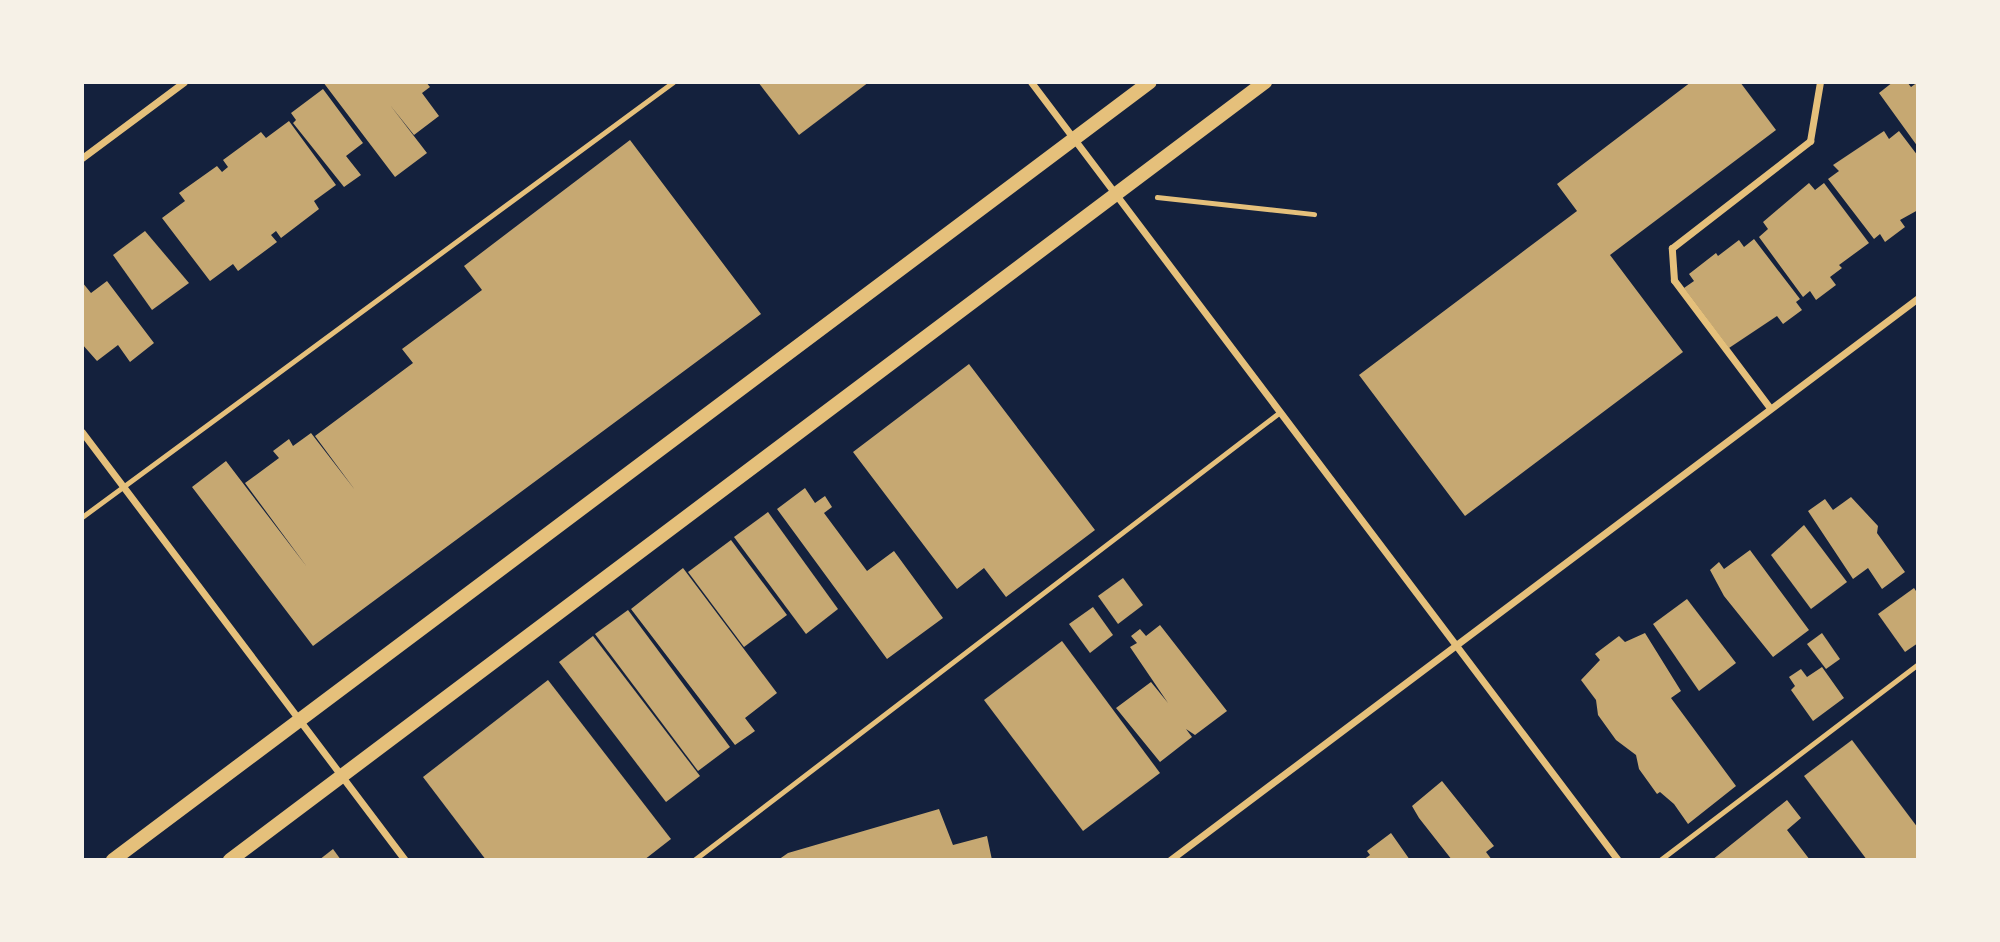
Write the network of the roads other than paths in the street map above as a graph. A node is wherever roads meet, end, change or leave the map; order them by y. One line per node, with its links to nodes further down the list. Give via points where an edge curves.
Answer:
1 (184, 82): 8 (street)
2 (673, 82): 14 (lane)
3 (1031, 82): 7 (street)
4 (1150, 82): 7 (main road)
5 (1265, 82): 9 (main road)
6 (1820, 82): 11 (street, via 1810,141 1672,248 1674,280)
7 (1074, 139): 9 (street); 18 (main road)
8 (82, 158)
9 (1115, 194): 12 (street); 19 (main road)
10 (1918, 298): 11 (street)
11 (1770, 408): 16 (street)
12 (1280, 412): 16 (street); 23 (lane)
13 (82, 432): 14 (street)
14 (123, 486): 15 (lane); 18 (street)
15 (82, 517)
16 (1455, 644): 24 (street); 25 (street)
17 (1918, 664): 26 (lane)
18 (299, 719): 19 (street); 20 (main road)
19 (342, 775): 21 (main road); 22 (street)
20 (113, 860)
21 (230, 860)
22 (405, 860)
23 (694, 860)
24 (1170, 860)
25 (1618, 860)
26 (1660, 860)

